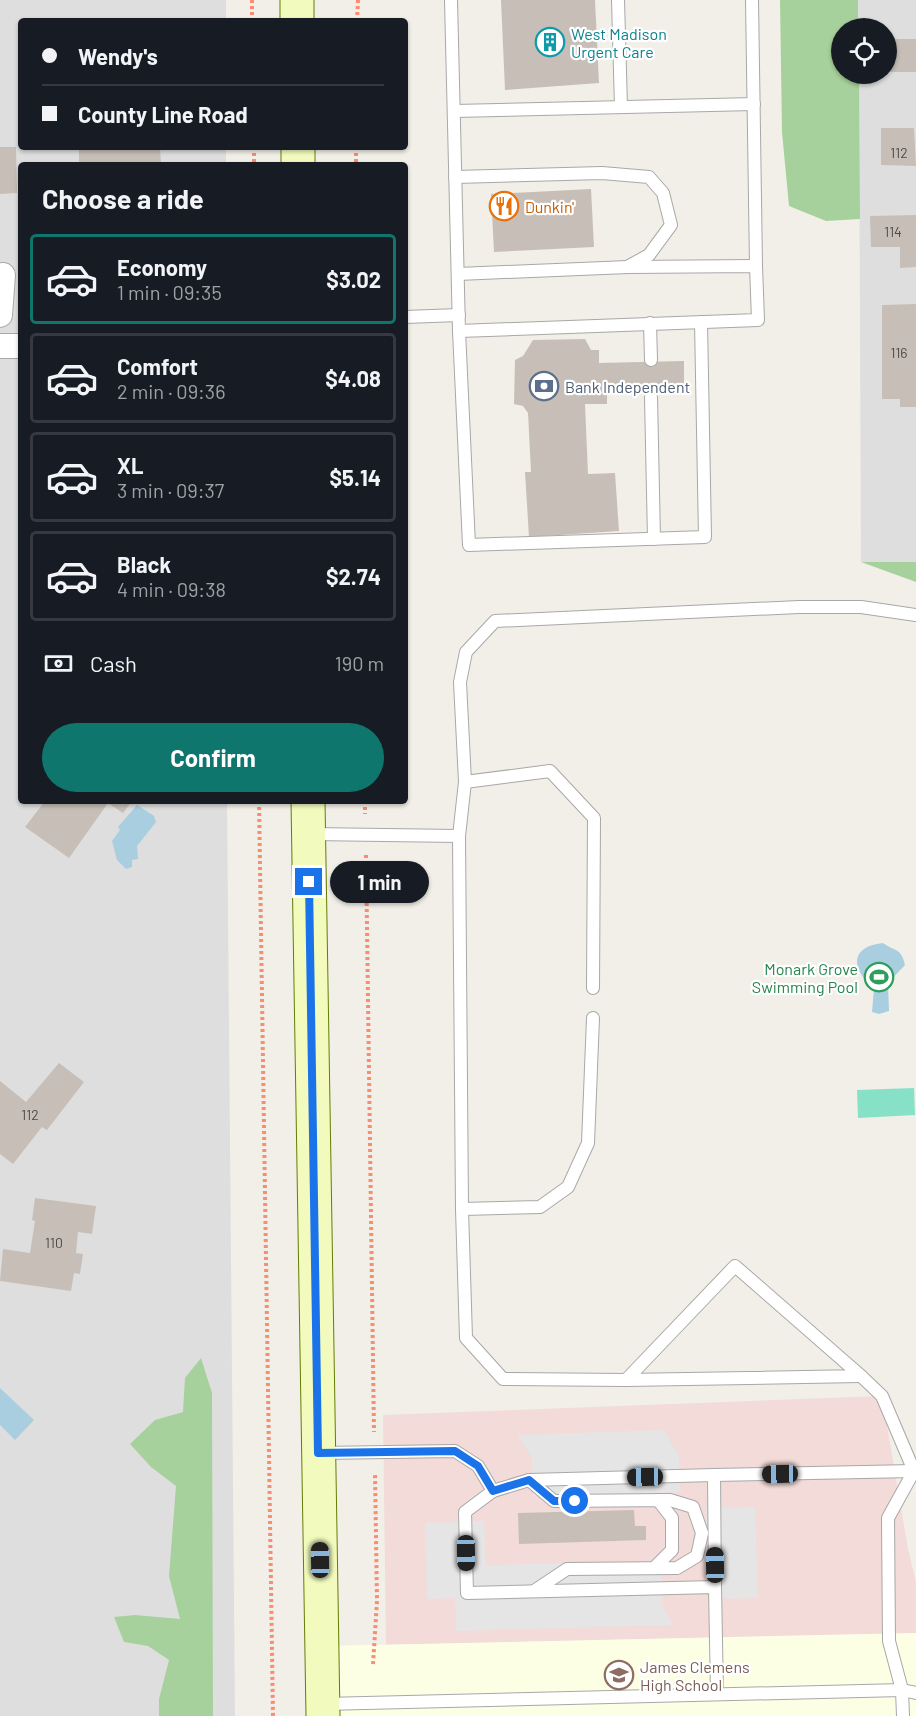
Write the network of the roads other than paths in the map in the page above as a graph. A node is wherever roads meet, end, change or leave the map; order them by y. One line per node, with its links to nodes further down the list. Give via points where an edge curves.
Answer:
1 (297, 0): 5 (main road)
2 (451, 0): 8 (lane)
3 (618, 0): 7 (lane)
4 (752, 0): 6 (lane)
5 (297, 18)
6 (754, 104): 7 (lane); 10 (lane)
7 (621, 107): 8 (lane)
8 (454, 111): 9 (lane)
9 (455, 177): 11 (lane, via 602,173 649,177 663,193 670,225 649,255); 12 (lane)
10 (756, 266): 11 (lane); 18 (lane, via 758,320)
11 (628, 267): 12 (lane)
12 (458, 274): 15 (lane)
13 (8, 275): 14 (street)
14 (0, 315)
15 (459, 315): 16 (lane); 19 (lane)
16 (408, 317)
17 (650, 322): 18 (lane); 19 (lane); 22 (lane)
18 (701, 322): 24 (lane, via 705,537)
19 (459, 331): 24 (lane, via 469,545)
20 (0, 346): 21 (street)
21 (18, 346)
22 (651, 360)
23 (651, 397): 24 (lane)
24 (654, 539)
25 (916, 615): 26 (lane, via 861,607 799,607 495,621 466,652 460,682)
26 (465, 782): 29 (lane); 30 (lane, via 550,771 594,818)
27 (308, 804): 28 (main road)
28 (308, 834): 29 (lane); 35 (main road)
29 (459, 836): 32 (lane)
30 (593, 988)
31 (593, 1018): 32 (lane, via 588,1143 568,1187 540,1207)
32 (462, 1209): 34 (lane, via 466,1338 503,1379)
33 (861, 1376): 34 (lane); 34 (lane, via 735,1266); 36 (lane, via 882,1396)
34 (626, 1380)
35 (318, 1453): 39 (lane, via 455,1451 478,1466); 47 (main road)
36 (915, 1470): 37 (lane); 44 (lane, via 888,1518 890,1641)
37 (714, 1475): 38 (lane); 42 (lane)
38 (529, 1480): 39 (lane); 40 (lane, via 554,1501)
39 (493, 1491): 43 (lane, via 465,1512 467,1593)
40 (658, 1500): 41 (lane, via 672,1518 672,1550); 41 (lane, via 693,1507 702,1533 697,1556 678,1568)
41 (654, 1568): 43 (lane, via 567,1569)
42 (715, 1587): 43 (lane); 46 (lane)
43 (533, 1592)
44 (902, 1690): 45 (lane); 46 (lane); 48 (lane)
45 (916, 1693)
46 (717, 1694): 47 (lane)
47 (323, 1710)
48 (903, 1716)

